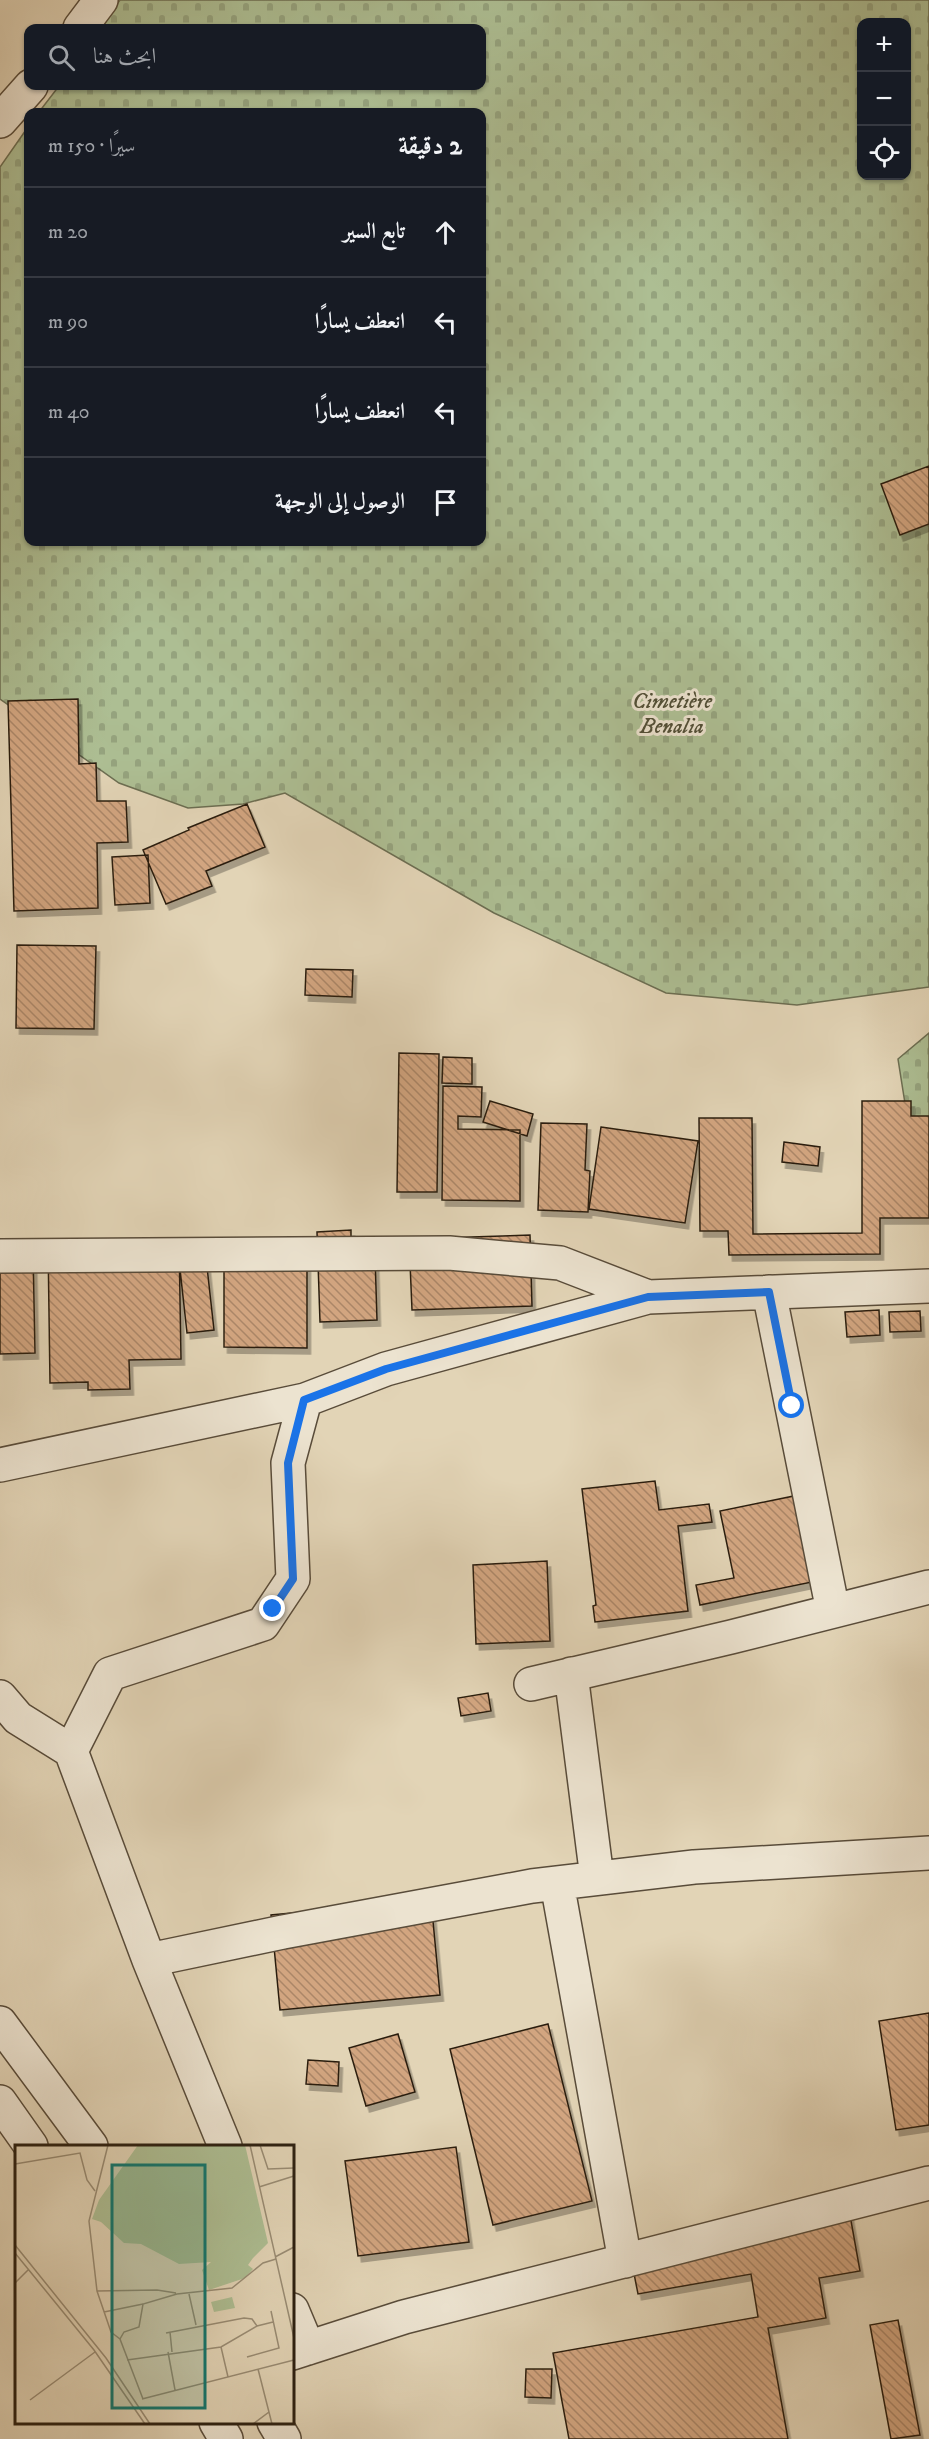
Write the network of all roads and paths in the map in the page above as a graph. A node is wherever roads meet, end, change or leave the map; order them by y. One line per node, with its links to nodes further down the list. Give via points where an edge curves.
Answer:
1 (101, 0): 2 (street)
2 (83, 24)
3 (28, 90): 4 (street)
4 (0, 122)
5 (0, 1256): 8 (street, via 449,1253 560,1263)
6 (929, 1286): 7 (street)
7 (769, 1292): 8 (street); 12 (street)
8 (648, 1297): 9 (street, via 386,1369)
9 (304, 1400): 10 (street); 16 (street, via 288,1463 293,1579 263,1624 110,1674)
10 (0, 1465)
11 (929, 1587): 12 (street)
12 (833, 1611): 13 (street)
13 (571, 1674): 14 (street); 18 (street)
14 (531, 1683)
15 (0, 1697): 16 (street, via 18,1718)
16 (71, 1751): 20 (street)
17 (929, 1853): 18 (street, via 694,1867)
18 (597, 1878): 19 (street)
19 (557, 1882): 20 (street); 27 (street)
20 (149, 1960): 25 (street)
21 (0, 2023): 24 (street)
22 (0, 2102): 23 (street)
23 (31, 2145)
24 (89, 2145)
25 (225, 2145)
26 (929, 2183): 27 (street)
27 (625, 2261): 29 (street, via 404,2317)
28 (294, 2320): 29 (street)
29 (300, 2351)
30 (217, 2424): 32 (street)
31 (275, 2424): 33 (street)
32 (226, 2439)
33 (284, 2439)

